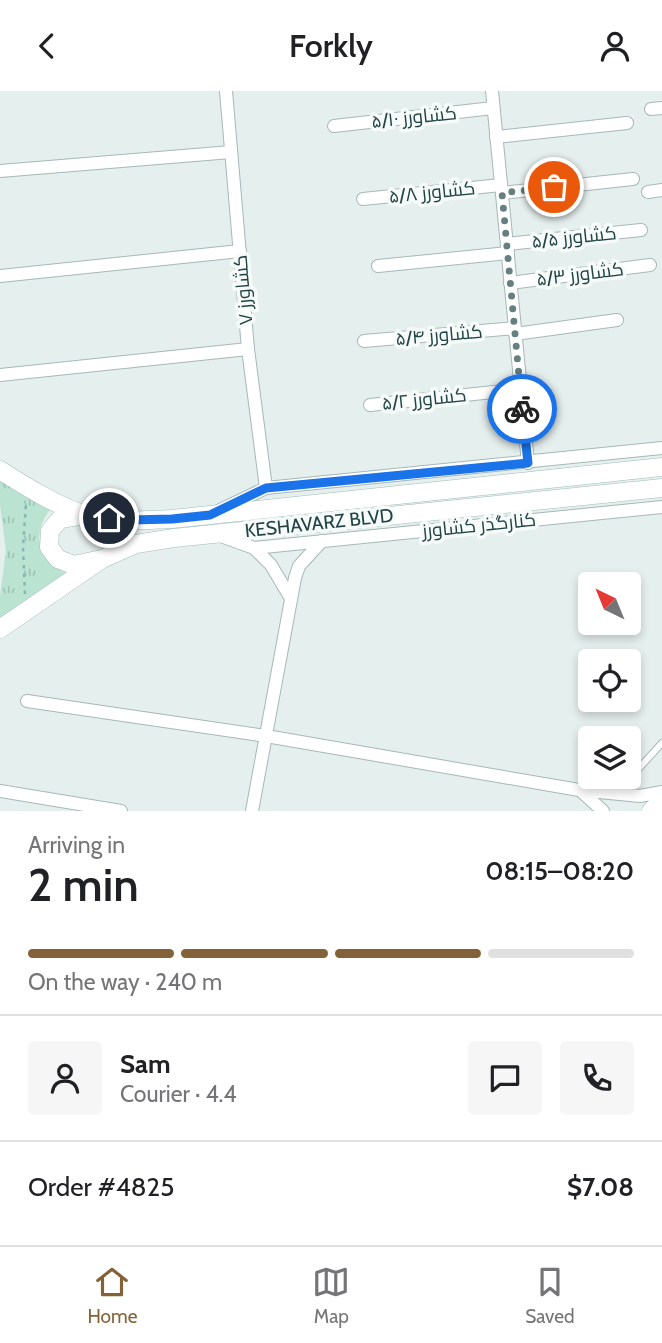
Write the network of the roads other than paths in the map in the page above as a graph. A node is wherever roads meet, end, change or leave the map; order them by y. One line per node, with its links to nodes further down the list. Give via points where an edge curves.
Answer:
1 (226, 91): 7 (street, کشاورز ۷)
2 (492, 91): 3 (street)
3 (494, 108): 5 (street, کشاورز ۵/۱۰); 6 (street)
4 (627, 123): 6 (street)
5 (334, 126)
6 (496, 137): 10 (street)
7 (231, 152): 8 (street); 16 (street, کشاورز ۷)
8 (0, 171)
9 (633, 179): 10 (street, کشاورز ۵/۸)
10 (501, 189): 13 (street, کشاورز ۵/۸); 15 (street)
11 (662, 190): 12 (street)
12 (648, 192)
13 (363, 199)
14 (641, 230): 15 (street, کشاورز ۵/۵)
15 (507, 248): 18 (street, کشاورز ۵/۵); 20 (street)
16 (240, 251): 19 (street); 24 (street, کشاورز ۷)
17 (650, 265): 20 (street, کشاورز ۵/۳)
18 (378, 266)
19 (0, 275)
20 (510, 283): 22 (street)
21 (617, 320): 22 (street, کشاورز ۵/۴)
22 (515, 331): 23 (street, کشاورز ۵/۴); 26 (street)
23 (364, 341)
24 (248, 349): 25 (street); 32 (street, کشاورز ۷)
25 (0, 375)
26 (521, 389): 27 (street, کشاورز ۵/۲); 29 (street)
27 (370, 405)
28 (662, 448): 29 (street)
29 (528, 463): 32 (street)
30 (662, 467): 35 (main road, KESHAVARZ BLVD)
31 (0, 470): 36 (main road, KESHAVARZ BLVD, via 31,490)
32 (266, 488): 35 (street)
33 (662, 488): 37 (main road, KESHAVARZ BLVD)
34 (662, 507): 38 (street, کنارگذر کشاورز)
35 (210, 515): 36 (main road, KESHAVARZ BLVD, via 130,520)
36 (89, 516): 40 (main road, via 60,519 50,531 49,547 58,559 74,565)
37 (215, 534): 39 (street, کنارگذر کشاورز); 40 (main road, KESHAVARZ BLVD, via 136,544)
38 (322, 541): 39 (street, کنارگذر کشاورز); 41 (street, via 299,566)
39 (254, 548): 41 (street, via 271,565)
40 (102, 559): 42 (main road, KESHAVARZ BLVD)
41 (290, 597): 44 (street)
42 (0, 629)
43 (27, 701): 44 (street)
44 (266, 736): 47 (street); 52 (street)
45 (662, 743): 46 (lane)
46 (641, 766)
47 (579, 790): 49 (street, via 640,796); 53 (street)
48 (0, 791): 51 (street)
49 (662, 792)
50 (662, 800): 54 (main road)
51 (121, 811)
52 (252, 811)
53 (603, 811)
54 (651, 811)

